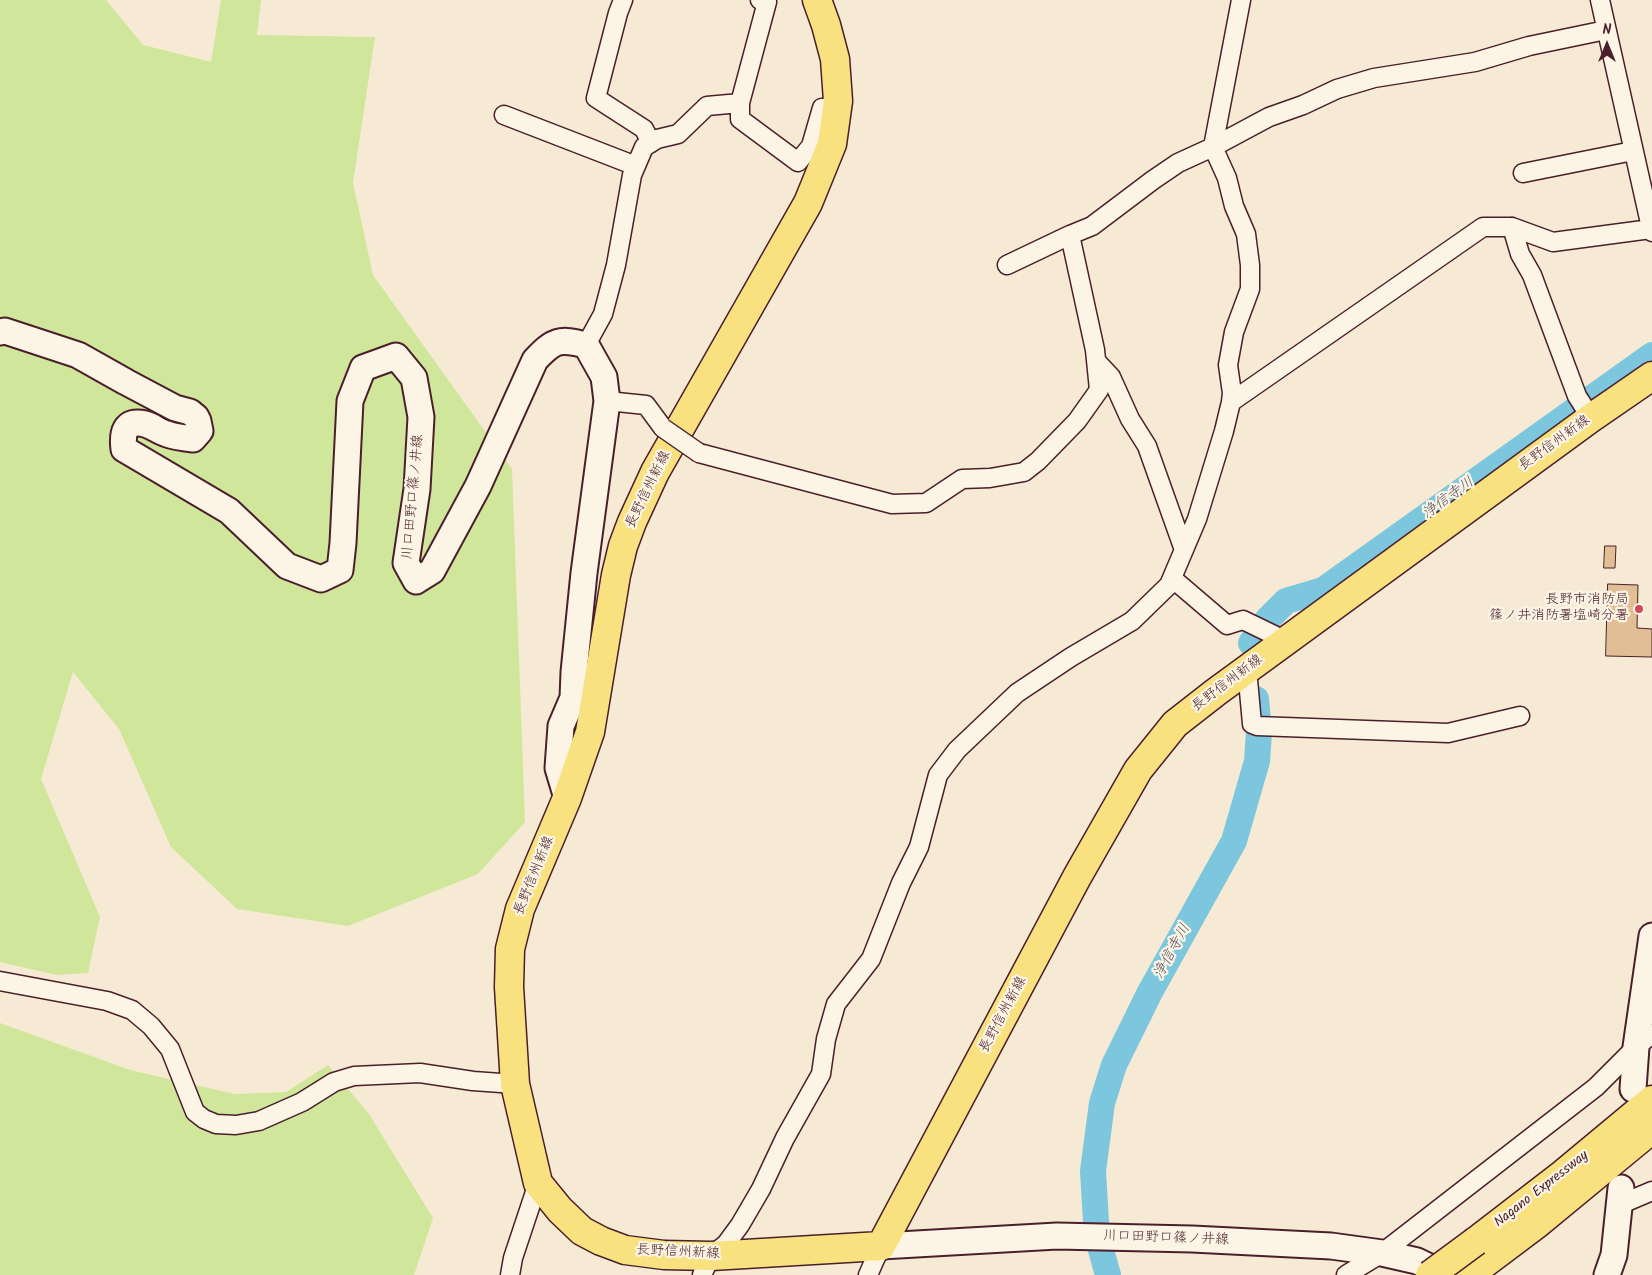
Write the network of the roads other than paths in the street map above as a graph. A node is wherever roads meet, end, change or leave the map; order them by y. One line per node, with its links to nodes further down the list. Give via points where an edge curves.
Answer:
1 (623, 0): 10 (street, via 596,98 644,129)
2 (760, 0): 7 (street, via 767,2)
3 (817, 0): 8 (main road, 長野信州新線, via 835,59)
4 (1241, 0): 11 (street)
5 (1600, 0): 6 (street)
6 (1606, 30): 11 (street, via 1529,46 1475,62 1374,78 1337,89 1262,120); 12 (street)
7 (740, 103): 8 (street, via 740,119 798,162 811,146 822,108); 10 (street, via 707,106 678,134)
8 (837, 107): 31 (main road, 長野信州新線, via 832,144 808,203 655,472 632,522 616,575 590,732)
9 (504, 115): 13 (street)
10 (651, 142): 13 (street, via 644,147)
11 (1213, 147): 17 (street, via 1178,163 1092,226); 24 (street, via 1246,234 1250,265 1250,288 1234,332 1228,365)
12 (1633, 151): 14 (street); 16 (street)
13 (636, 166): 20 (street, via 603,314)
14 (1523, 173)
15 (1512, 227): 16 (street, via 1553,242); 24 (street, via 1483,227); 25 (street, via 1520,254 1532,275)
16 (1652, 230)
17 (1070, 235): 18 (street); 21 (street)
18 (1007, 265)
19 (0, 332): 20 (main road, 川口田野口篠ノ井線, via 78,355 175,408 196,416 200,431 193,439 179,438 144,424 130,425 122,437 124,450 229,511 287,566 320,579 340,570 350,401 363,368 396,356 414,378 421,417 417,489 406,563 416,581 432,571 478,486 536,360 551,343 572,341)
20 (586, 345): 23 (main road, via 604,377)
21 (1096, 362): 23 (street, bridge, via 1099,390 1077,421 1038,461 1024,472 962,479 926,503 892,504 698,453 662,428 646,405); 26 (street, via 1111,377 1146,446)
22 (1652, 376): 25 (main road, 長野信州新線)
23 (607, 401): 31 (main road, via 584,573 573,698 561,726 558,768)
24 (1231, 402): 26 (street, via 1215,466)
25 (1584, 407): 28 (main road, 長野信州新線)
26 (1184, 550): 27 (street)
27 (1172, 578): 28 (street, via 1227,625 1243,620 1250,622); 44 (street, via 1169,585 1132,621 1017,693 956,750 938,775 919,847 871,959 836,1004 821,1074 740,1225)
28 (1278, 640): 29 (main road, 長野信州新線)
29 (1247, 669): 30 (street, via 1252,724 1259,726 1448,734); 41 (main road, 長野信州新線, via 1175,724 1138,770 1076,876)
30 (1520, 716)
31 (566, 798): 35 (main road, 長野信州新線, via 520,909 510,949)
32 (1652, 936): 34 (main road)
33 (0, 981): 35 (street, via 107,1001 132,1010 170,1049 195,1112 216,1124 259,1121 302,1102 334,1082 354,1076 420,1073)
34 (1644, 1040): 36 (main road); 43 (street, via 1596,1087)
35 (515, 1084): 38 (main road, 長野信州新線)
36 (1643, 1095): 42 (main road, Nagano Expressway)
37 (1652, 1129): 42 (main road, Nagano Expressway)
38 (538, 1183): 44 (main road, 長野信州新線, via 560,1210 582,1230 601,1241 625,1250); 45 (street)
39 (1652, 1191): 40 (street)
40 (1620, 1197): 51 (main road, via 1614,1255)
41 (881, 1246): 43 (main road, 川口田野口篠ノ井線, via 1057,1236 1331,1246); 44 (main road, 長野信州新線); 46 (street)
42 (1488, 1247): 48 (main road, Nagano Expressway, bridge); 50 (main road, Nagano Expressway)
43 (1382, 1253): 47 (street); 49 (main road, 川口田野口篠ノ井線, via 1417,1262)
44 (706, 1265)
45 (510, 1275)
46 (868, 1275)
47 (1346, 1275)
48 (1430, 1275)
49 (1446, 1275)
50 (1469, 1275)
51 (1607, 1275)

